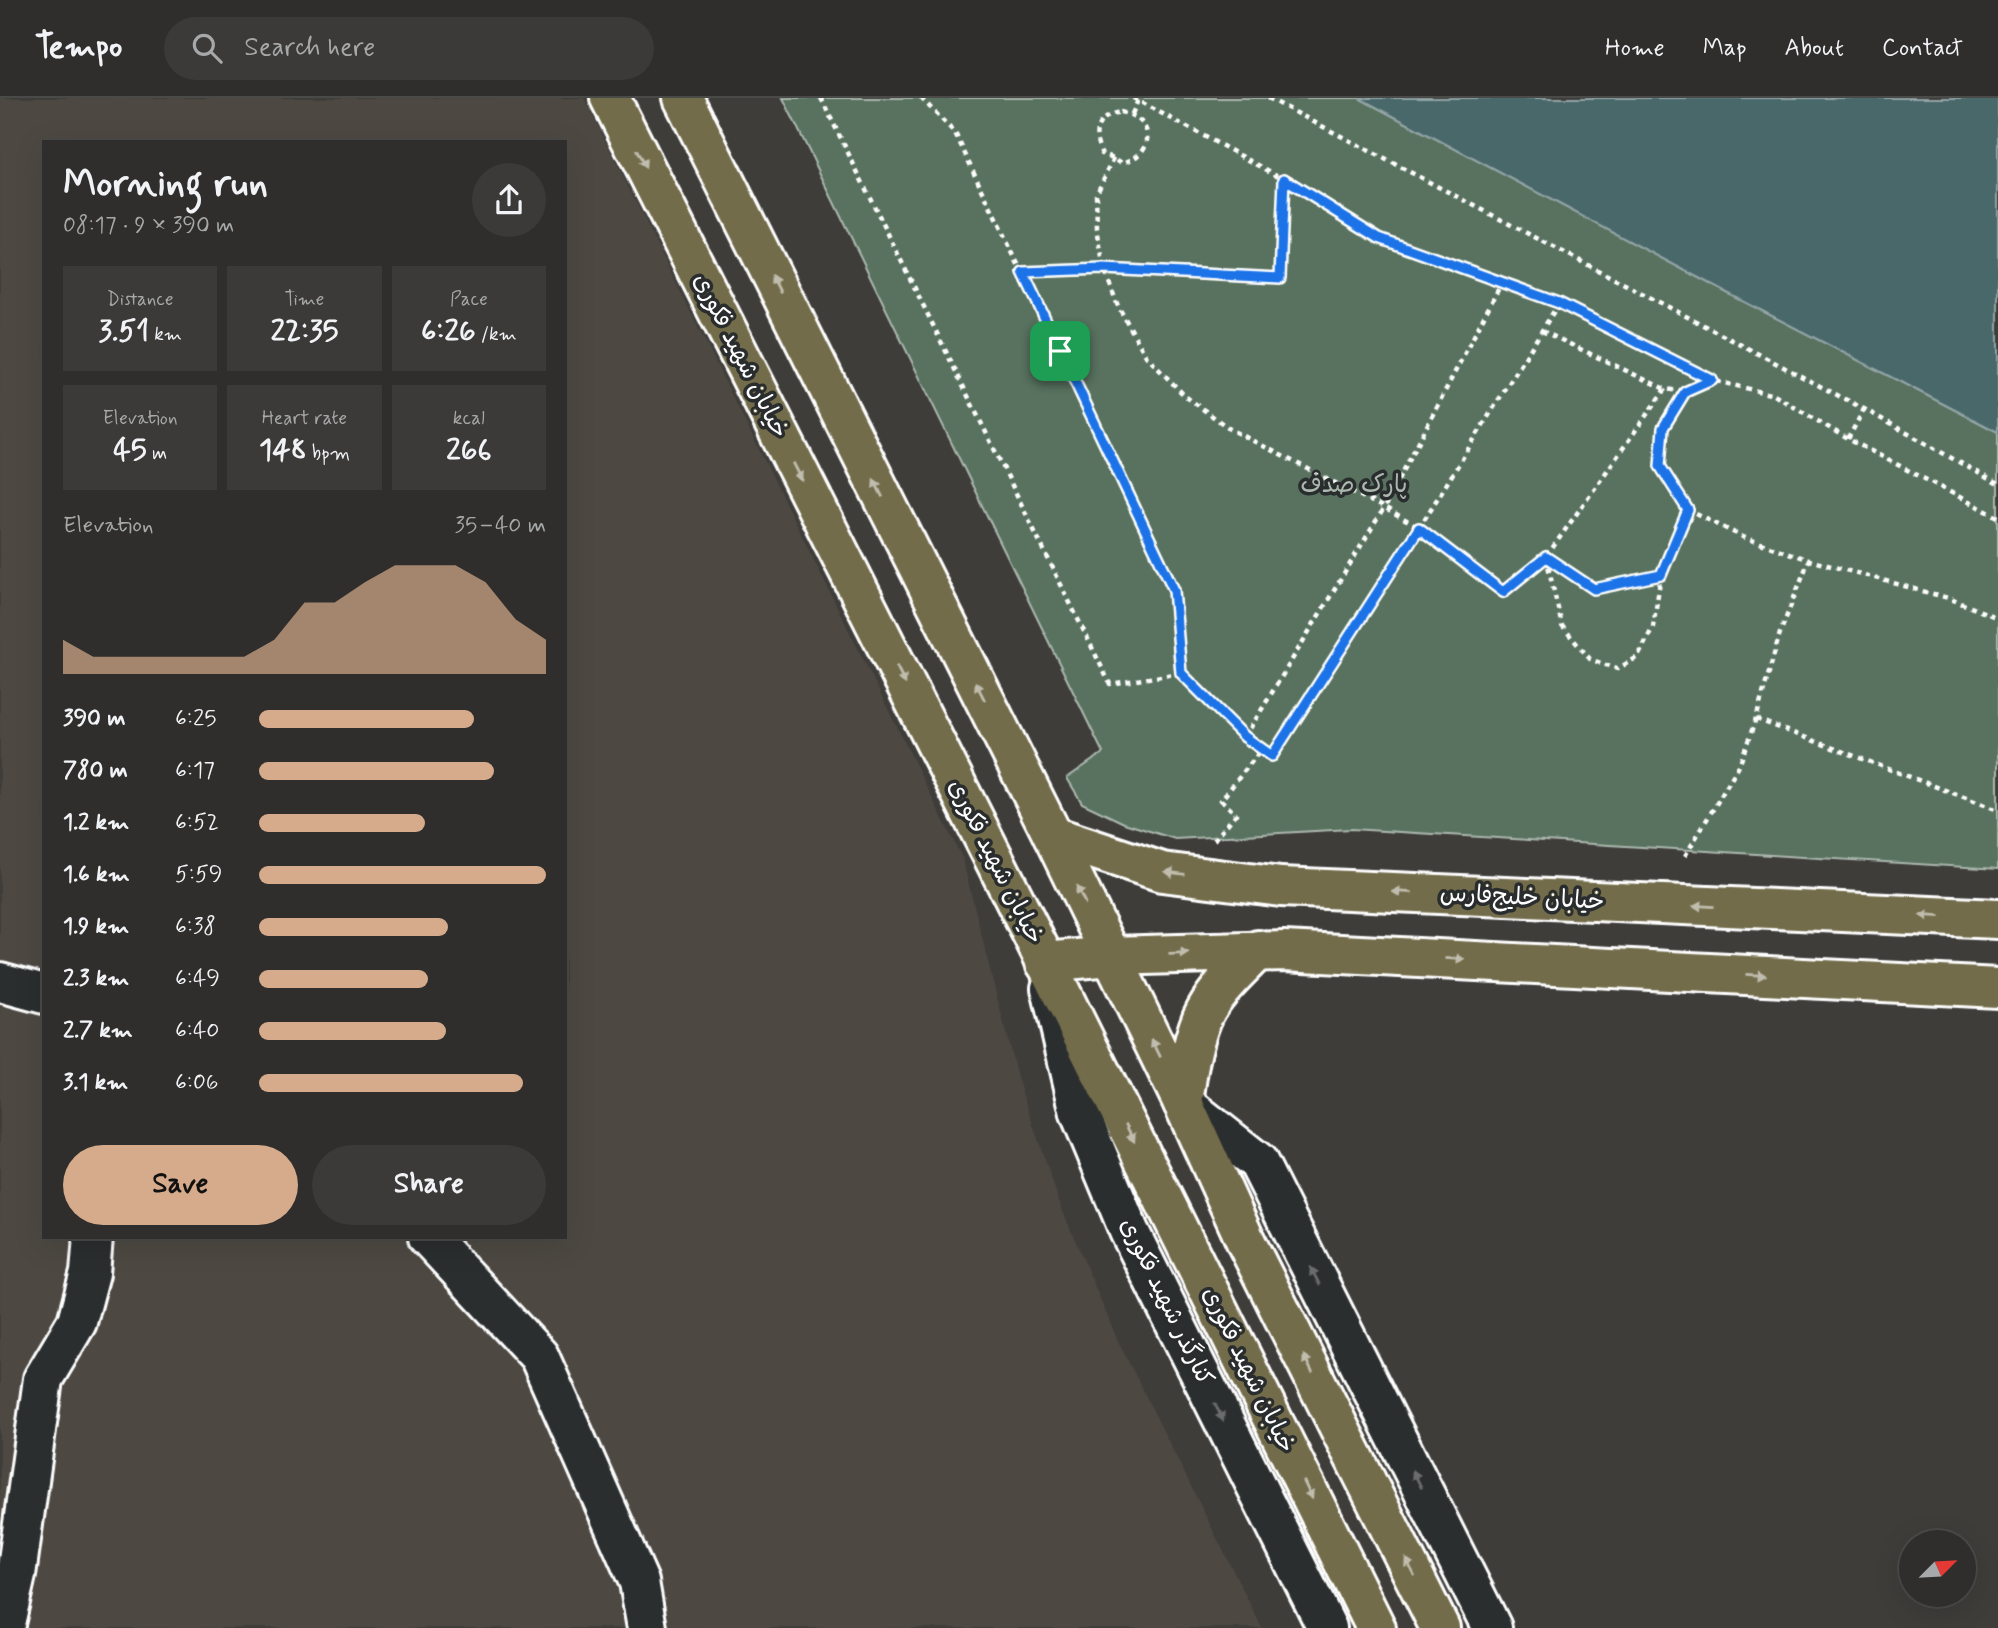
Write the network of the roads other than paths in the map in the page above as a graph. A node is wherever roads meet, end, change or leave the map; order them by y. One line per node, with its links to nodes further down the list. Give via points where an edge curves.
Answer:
1 (610, 98): 7 (main road, خیابان شهید فکوری, one-way to 7)
2 (683, 98): 3 (main road, one-way to 2)
3 (1053, 836): 4 (main road, خیابان خلیج‌فارس, one-way to 3, via 1281,887 1162,872); 6 (main road, one-way to 3)
4 (1998, 919)
5 (1258, 950): 6 (main road, one-way to 5); 9 (main road, one-way to 9); 11 (main road, via 1203,1016 1190,1053)
6 (1111, 956): 7 (main road); 11 (main road, one-way to 6)
7 (1045, 962): 16 (street, کنارگذر شهید فکوری, one-way to 16, via 1080,1113 1129,1231); 17 (main road, خیابان شهید فکوری, one-way to 17)
8 (2, 986): 10 (street)
9 (1998, 988)
10 (42, 994)
11 (1183, 1103): 18 (main road, one-way to 11, via 1247,1244); 19 (street, one-way to 11, via 1258,1163)
12 (93, 1239): 14 (street, via 77,1322 43,1379 16,1575)
13 (430, 1239): 15 (street, via 539,1356 639,1582)
14 (4, 1628)
15 (647, 1628)
16 (1327, 1628)
17 (1377, 1628)
18 (1440, 1628)
19 (1492, 1628)

